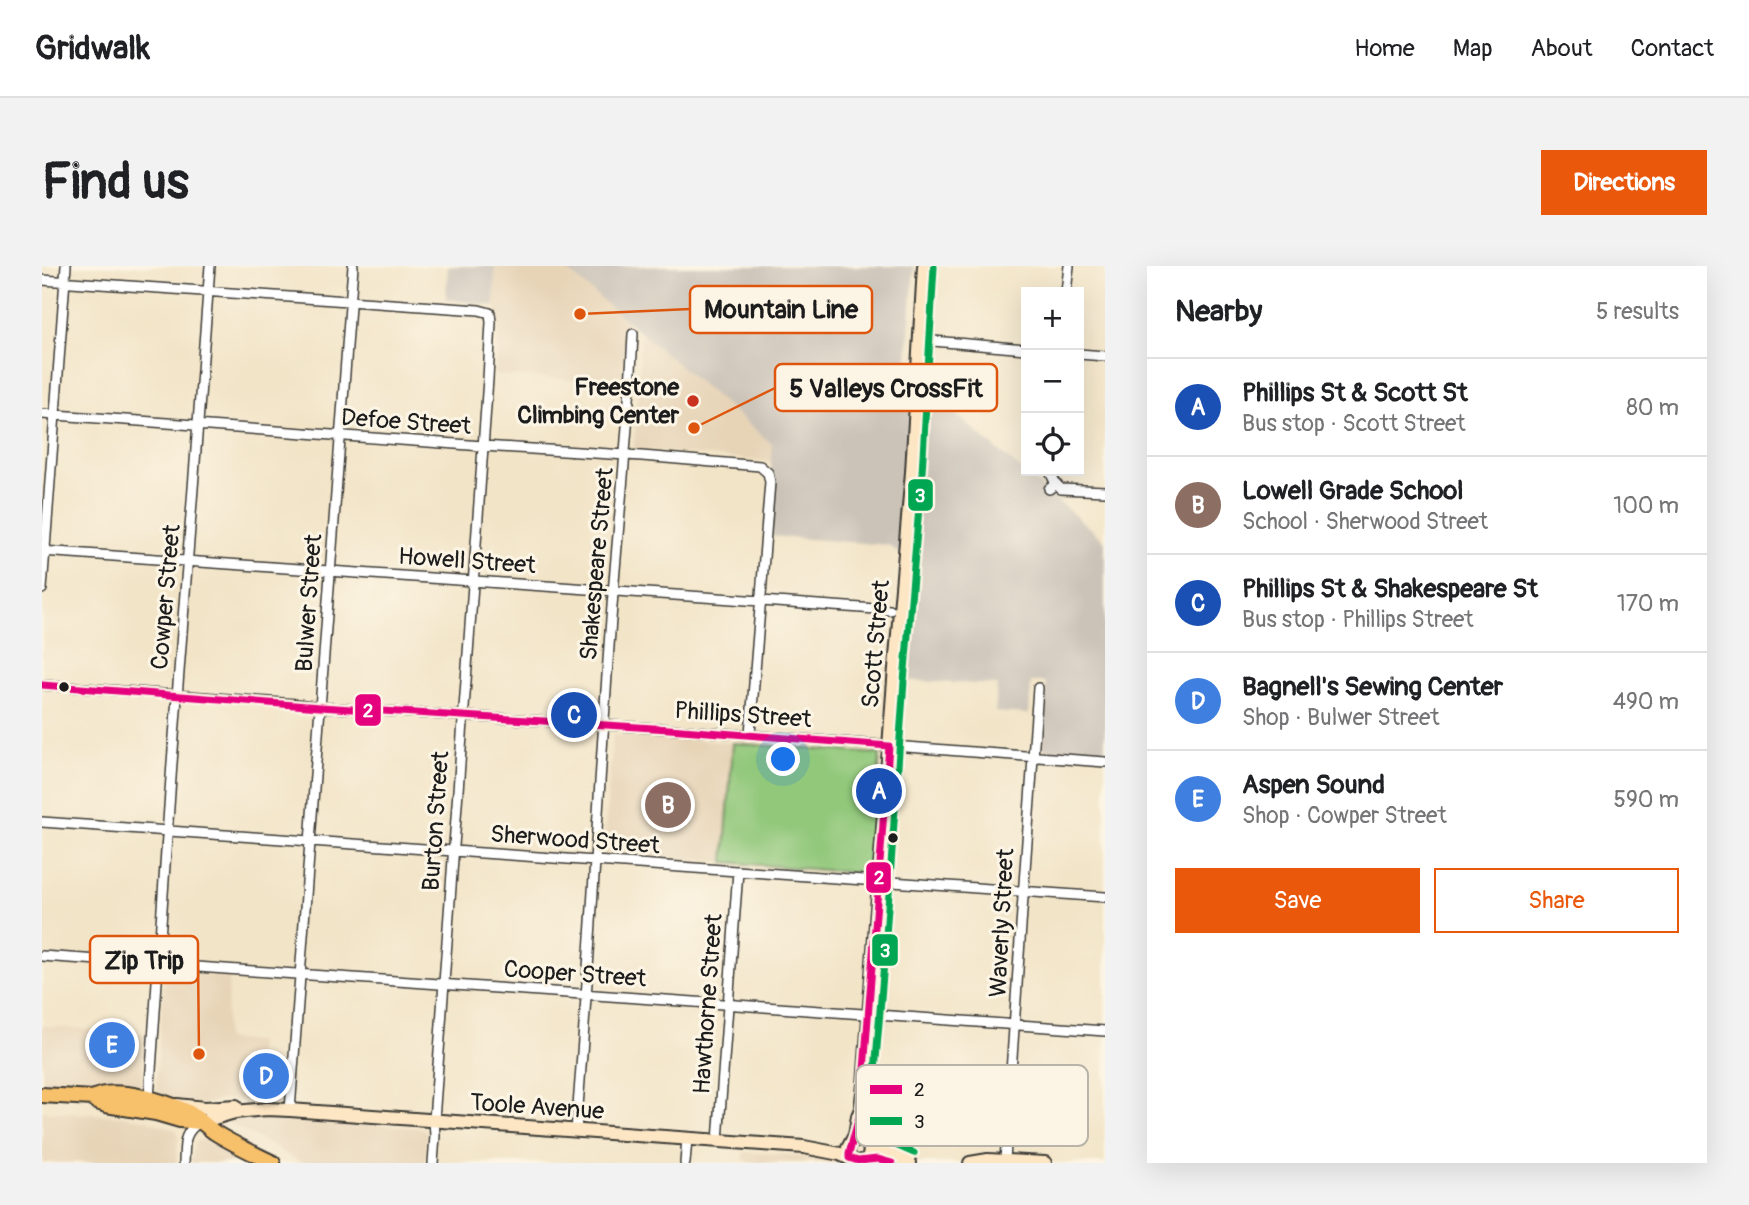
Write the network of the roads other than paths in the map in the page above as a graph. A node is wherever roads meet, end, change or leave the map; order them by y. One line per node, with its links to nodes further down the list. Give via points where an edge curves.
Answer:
1 (66, 266): 7 (street)
2 (210, 266): 9 (street, Cowper Street)
3 (353, 266): 10 (street, Bulwer Street)
4 (1069, 266): 8 (street)
5 (924, 268): 31 (main road, Scott Street, via 912,472)
6 (42, 280): 7 (street)
7 (65, 281): 9 (street); 17 (street)
8 (1067, 287)
9 (208, 291): 10 (street); 18 (street, Cowper Street)
10 (351, 302): 19 (street, Bulwer Street); 20 (street, Burton Street, via 490,313)
11 (633, 334): 21 (street, Shakespeare Street)
12 (933, 341): 13 (street)
13 (1021, 349)
14 (1084, 354): 15 (street)
15 (1105, 356)
16 (42, 414): 17 (street, Defoe Street)
17 (54, 414): 18 (street, Defoe Street); 24 (street)
18 (197, 425): 19 (street, Defoe Street); 25 (street, Cowper Street)
19 (341, 436): 20 (street, Defoe Street); 26 (street, Bulwer Street)
20 (483, 446): 21 (street, Defoe Street); 27 (street, Burton Street)
21 (625, 455): 29 (street, Shakespeare Street); 30 (street, Defoe Street, via 753,465 766,470 770,482)
22 (1051, 476): 23 (street, via 1052,487)
23 (1105, 491)
24 (43, 551): 25 (street, Howell Street); 28 (street)
25 (188, 561): 26 (street, Howell Street); 34 (street, Cowper Street)
26 (330, 570): 27 (street, Howell Street); 35 (street, Bulwer Street)
27 (474, 581): 29 (street, Howell Street); 36 (street, Burton Street)
28 (42, 589)
29 (614, 592): 30 (street, Howell Street); 37 (street, Shakespeare Street)
30 (760, 602): 31 (street, Howell Street); 38 (street)
31 (895, 613): 39 (main road, Scott Street)
32 (42, 685): 34 (street, Phillips Street)
33 (1038, 688): 40 (street, Waverly Street)
34 (177, 696): 35 (street, Phillips Street); 43 (street, Cowper Street)
35 (320, 707): 36 (street, Phillips Street); 44 (street, Bulwer Street)
36 (463, 716): 37 (street, Phillips Street); 45 (street, Burton Street)
37 (604, 725): 38 (street, Phillips Street); 46 (street, Shakespeare Street)
38 (750, 734): 39 (street, Phillips Street)
39 (889, 746): 40 (street, Phillips Street); 48 (main road, Scott Street)
40 (1033, 757): 41 (street, Phillips Street); 49 (street, Waverly Street)
41 (1105, 762)
42 (42, 822): 43 (street, Sherwood Street)
43 (167, 832): 44 (street, Sherwood Street); 52 (street, Cowper Street)
44 (311, 842): 45 (street, Sherwood Street); 53 (street, Bulwer Street)
45 (453, 852): 46 (street, Sherwood Street); 54 (street, Burton Street)
46 (594, 861): 47 (street, Sherwood Street); 55 (street, Shakespeare Street)
47 (738, 871): 48 (street, Sherwood Street); 56 (street, Hawthorne Street)
48 (879, 881): 49 (street, Sherwood Street); 57 (main road, Scott Street)
49 (1023, 891): 50 (street, Sherwood Street); 58 (street, Waverly Street)
50 (1105, 897)
51 (42, 956): 52 (street, Cooper Street)
52 (158, 964): 53 (street, Cooper Street); 64 (street, Cowper Street)
53 (300, 974): 54 (street, Cooper Street); 66 (street, Bulwer Street)
54 (443, 983): 55 (street, Cooper Street); 67 (street, Burton Street)
55 (587, 994): 56 (street, Cooper Street); 70 (street, Shakespeare Street)
56 (728, 1005): 57 (street, Cooper Street); 72 (street, Hawthorne Street)
57 (869, 1015): 58 (street, Cooper Street); 60 (main road, Scott Street)
58 (1016, 1024): 59 (street, Cooper Street); 61 (street, Waverly Street)
59 (1105, 1031)
60 (865, 1065)
61 (1013, 1065)
62 (42, 1095): 63 (main road)
63 (93, 1098): 64 (main road, via 105,1093); 68 (main road, via 106,1105)
64 (155, 1100): 65 (main road, Toole Avenue, via 199,1108); 68 (main road, via 187,1111)
65 (267, 1109): 66 (main road, Toole Avenue); 68 (main road, Toole Avenue)
66 (290, 1110): 67 (main road, Toole Avenue)
67 (433, 1120): 70 (main road, Toole Avenue); 83 (street, Burton Street)
68 (200, 1122): 81 (street, via 186,1136); 82 (main road)
69 (856, 1123): 74 (main road)
70 (576, 1131): 71 (main road, Toole Avenue)
71 (687, 1139): 72 (main road, Toole Avenue); 84 (street)
72 (718, 1141): 78 (main road, Toole Avenue)
73 (856, 1141): 74 (main road)
74 (851, 1142): 78 (main road, Toole Avenue); 80 (main road, via 848,1151)
75 (868, 1146): 80 (main road, via 870,1154)
76 (872, 1146): 86 (main road)
77 (1006, 1146): 79 (street, Waverly Street)
78 (804, 1147): 80 (main road, Toole Avenue)
79 (1005, 1160): 87 (main road); 88 (main road)
80 (857, 1161): 85 (main road, Toole Avenue)
81 (184, 1163)
82 (273, 1163)
83 (433, 1163)
84 (685, 1163)
85 (891, 1163)
86 (910, 1163)
87 (970, 1163)
88 (1045, 1163)

